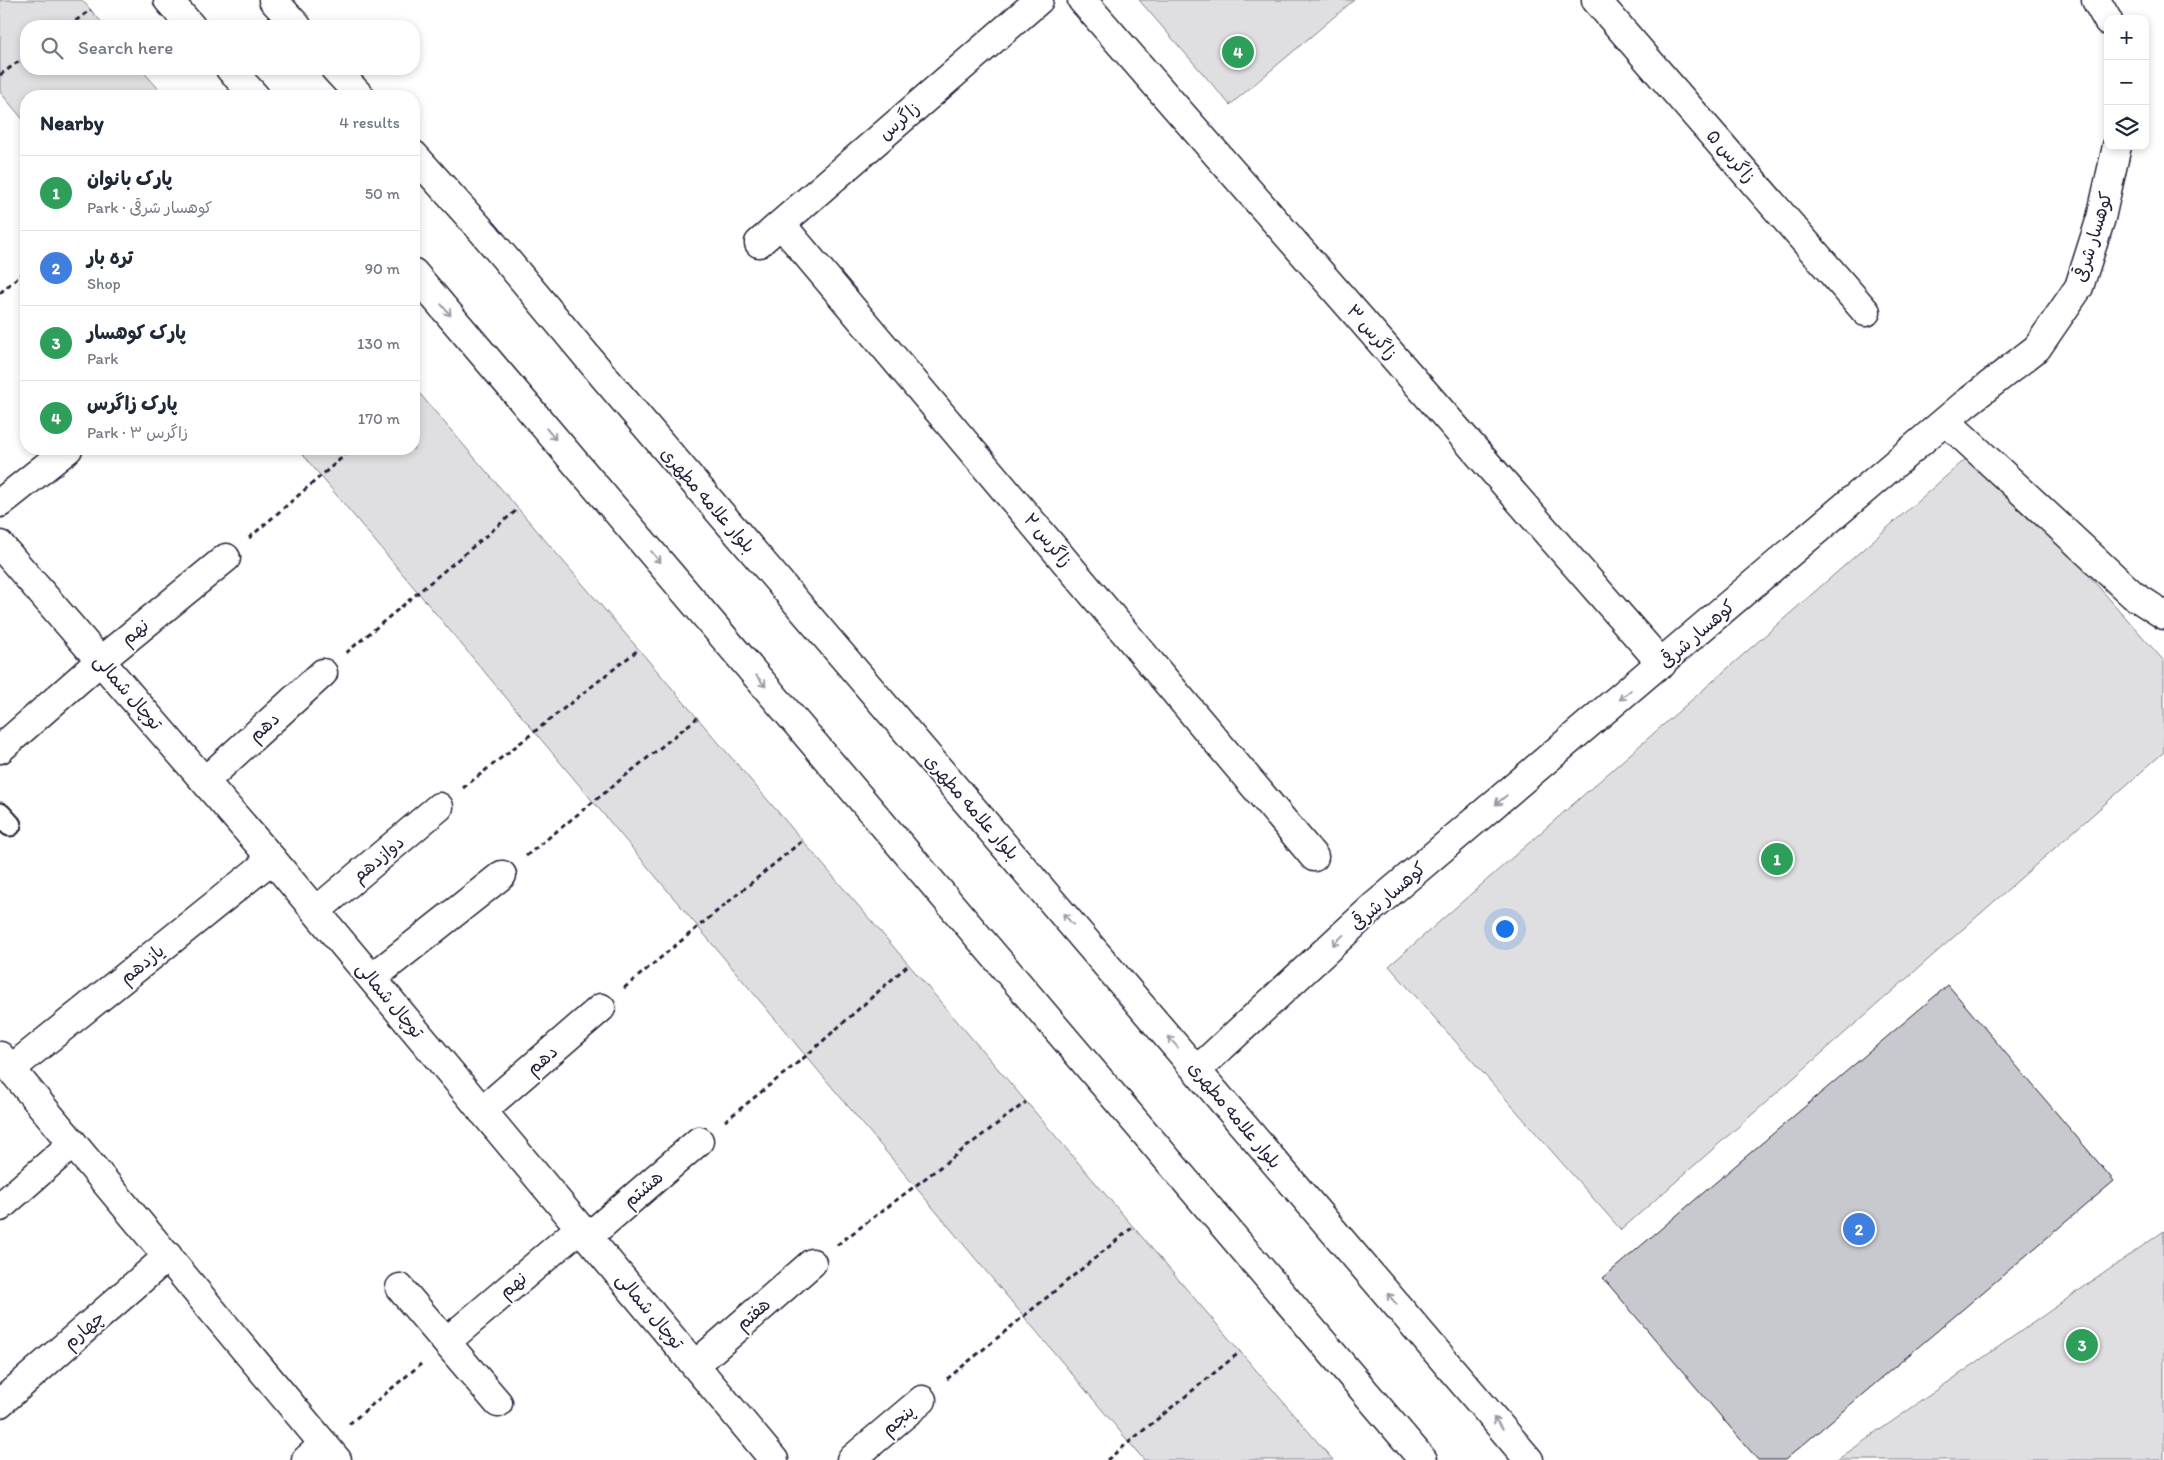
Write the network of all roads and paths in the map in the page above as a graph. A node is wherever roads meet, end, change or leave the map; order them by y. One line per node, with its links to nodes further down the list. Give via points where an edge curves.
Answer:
1 (168, 0): 10 (street)
2 (273, 0): 11 (street)
3 (1039, 0): 20 (street, زاگرس)
4 (1082, 0): 36 (street, زاگرس ۳)
5 (1596, 0): 25 (street, زاگرس ۵)
6 (2096, 0): 8 (street)
7 (91, 10): 9 (path)
8 (2105, 15)
9 (77, 20)
10 (186, 20)
11 (291, 20)
12 (20, 60): 13 (path)
13 (0, 75)
14 (235, 75): 16 (street)
15 (341, 75): 17 (street)
16 (249, 90)
17 (354, 90)
18 (2116, 150): 26 (street, کوهسار شرقی, via 2101,218 2079,287 2036,348)
19 (420, 162): 51 (street, بلوار علامه مطهری, one-way to 19, via 604,378 484,232)
20 (781, 224): 21 (street, زاگرس); 43 (street, زاگرس ۲)
21 (759, 243)
22 (20, 275): 24 (path)
23 (420, 280): 72 (street, one-way to 72)
24 (0, 293)
25 (1866, 312)
26 (1946, 421): 33 (street, via 2132,595); 36 (street, کوهسار شرقی)
27 (60, 455): 29 (street)
28 (345, 455): 32 (path)
29 (0, 503)
30 (518, 509): 37 (path)
31 (0, 546): 35 (street, توچال شمالی)
32 (226, 558): 35 (street, نهم)
33 (2164, 615)
34 (638, 650): 41 (path)
35 (100, 661): 39 (street, نهم); 40 (street, توچال شمالی)
36 (1662, 664): 51 (street, کوهسار شرقی, one-way to 51, via 1372,908)
37 (323, 673): 40 (street, دهم)
38 (697, 718): 45 (path)
39 (0, 749)
40 (205, 780): 44 (street, توچال شمالی)
41 (439, 807): 46 (street, دوازدهم)
42 (802, 841): 49 (path)
43 (1314, 857)
44 (272, 859): 46 (street, توچال شمالی); 50 (street, یازدهم)
45 (502, 875): 48 (street)
46 (316, 911): 48 (street, توچال شمالی)
47 (908, 964): 54 (path, via 806,1056)
48 (372, 978): 53 (street, توچال شمالی)
49 (601, 1008): 53 (street, دهم)
50 (6, 1062): 55 (street)
51 (1197, 1070): 73 (street, بلوار علامه مطهری, one-way to 51)
52 (1026, 1102): 60 (path)
53 (482, 1111): 58 (street, توچال شمالی)
54 (699, 1141): 58 (street, هشتم)
55 (73, 1143): 56 (street); 59 (street)
56 (0, 1207)
57 (1133, 1227): 65 (path)
58 (584, 1233): 62 (street, نهم); 64 (street, توچال شمالی)
59 (168, 1256): 66 (street, چهارم); 68 (street)
60 (812, 1263): 64 (street, هفتم)
61 (400, 1288): 62 (street)
62 (446, 1342): 67 (street); 68 (path)
63 (1240, 1352): 71 (path)
64 (695, 1365): 69 (street, توچال شمالی)
65 (922, 1400): 70 (street, پنجم)
66 (0, 1403)
67 (498, 1403)
68 (323, 1455)
69 (774, 1460)
70 (851, 1460)
71 (1107, 1460)
72 (1423, 1460)
73 (1529, 1460)

